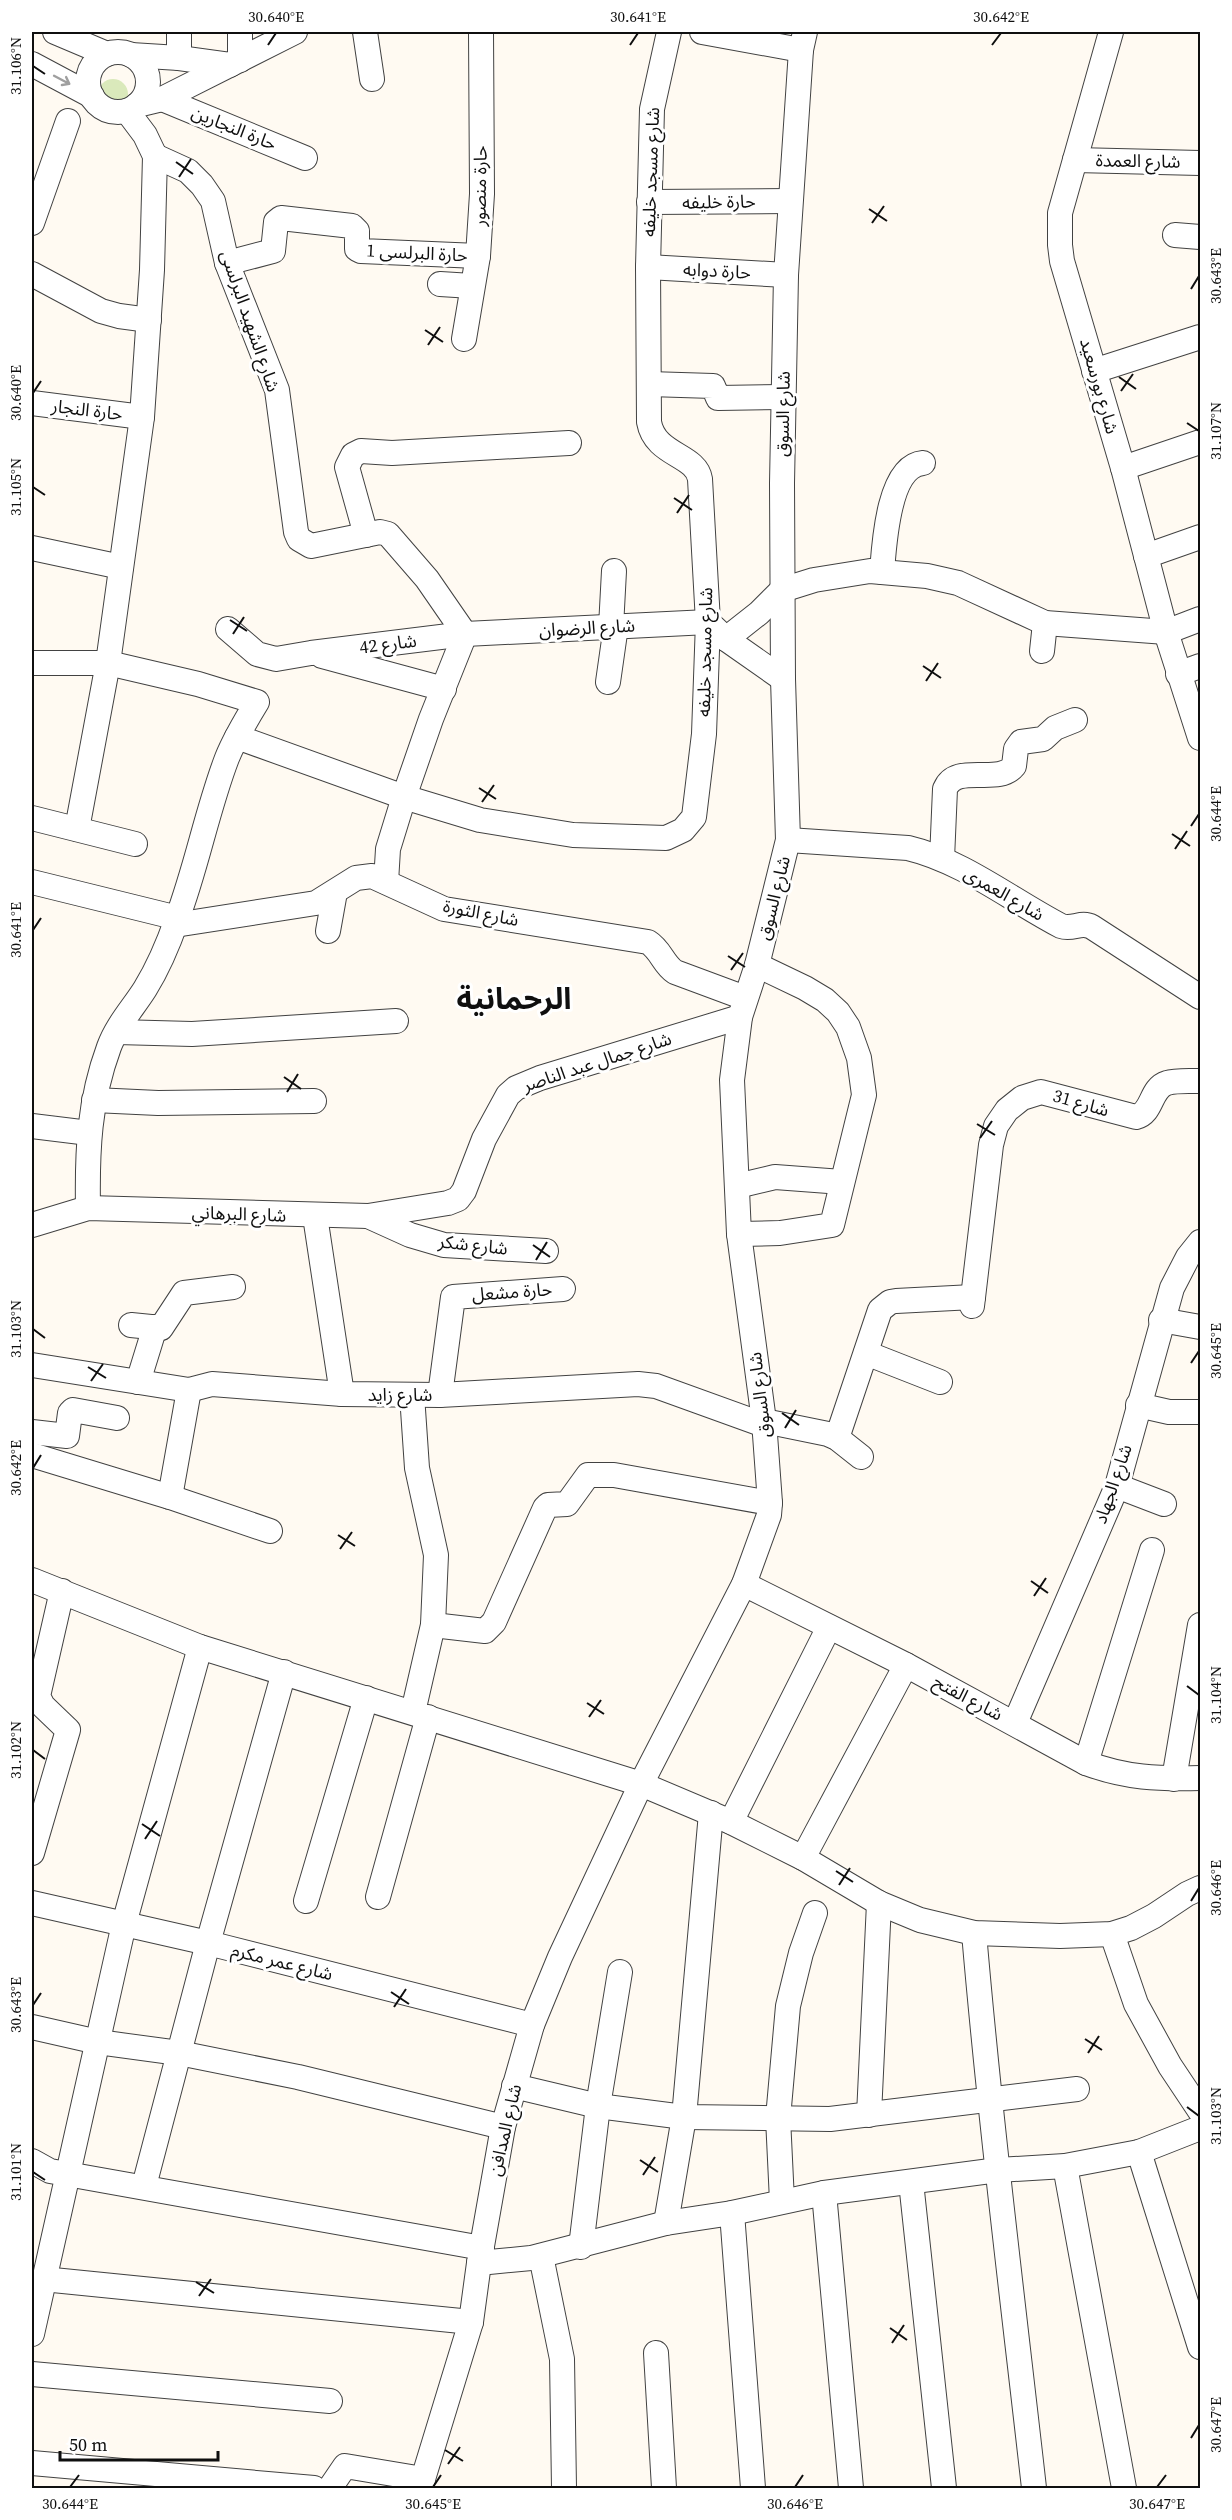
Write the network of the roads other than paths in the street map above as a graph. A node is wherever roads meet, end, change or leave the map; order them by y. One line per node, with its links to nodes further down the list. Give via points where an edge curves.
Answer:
1 (55, 32): 11 (street)
2 (179, 32): 13 (street)
3 (240, 32): 14 (street)
4 (295, 32): 14 (street)
5 (364, 32): 16 (street)
6 (481, 32): 30 (street, حارة منصور, via 482,194)
7 (669, 32): 26 (street, شارع مسجد خليفه, via 652,109)
8 (702, 32): 10 (street)
9 (1111, 32): 23 (street, شارع بورسعيد)
10 (803, 41): 25 (street, شارع السوق)
11 (94, 44): 12 (street); 17 (street, via 97,61 88,84)
12 (131, 56): 13 (street); 19 (street, via 145,69 148,79 143,98)
13 (179, 58): 14 (street)
14 (235, 62): 18 (street)
15 (32, 64): 17 (street, one-way to 17)
16 (372, 79)
17 (92, 96): 19 (street, via 107,110)
18 (162, 99): 19 (street); 22 (street, حارة النجارين)
19 (132, 108): 21 (street)
20 (68, 121): 27 (street)
21 (155, 156): 31 (street, شارع الشهيد البرلسى, via 188,171 213,201); 37 (street)
22 (305, 158)
23 (1075, 160): 24 (street, شارع العمدة); 40 (street, شارع بورسعيد, via 1060,213 1060,245)
24 (1200, 163)
25 (789, 201): 26 (street, حارة خليفه); 34 (street, شارع السوق)
26 (649, 202): 32 (street, شارع مسجد خليفه)
27 (32, 223)
28 (1176, 235): 29 (street)
29 (1200, 237)
30 (478, 256): 31 (street, حارة البرلسى 1, via 361,251 357,249 357,231 352,226 282,218 276,222 273,251); 36 (street, حارة منصور)
31 (227, 263): 49 (street, شارع الشهيد البرلسى, via 277,390 299,539 311,546)
32 (648, 267): 34 (street, حارة دوابه); 41 (street, شارع مسجد خليفه)
33 (32, 274): 37 (street, via 100,311)
34 (786, 275): 42 (street, شارع السوق)
35 (440, 285): 36 (street)
36 (472, 286): 39 (street, حارة منصور)
37 (148, 320): 44 (street)
38 (1200, 337): 40 (street)
39 (464, 339)
40 (1094, 371): 48 (street, شارع بورسعيد)
41 (649, 384): 42 (street, via 713,386 718,398); 58 (street, شارع مسجد خليفه, via 649,422 654,438 699,473)
42 (784, 397): 56 (street, شارع السوق)
43 (32, 403): 44 (street, حارة النجار)
44 (142, 417): 53 (street)
45 (1200, 442): 48 (street)
46 (569, 443): 49 (street, via 392,453 361,451 353,455 347,467)
47 (923, 463): 55 (street, via 912,467 889,510)
48 (1123, 468): 52 (street, شارع بورسعيد)
49 (373, 533): 63 (street, via 395,539)
50 (1200, 537): 52 (street)
51 (32, 548): 53 (street)
52 (1146, 556): 62 (street, شارع بورسعيد)
53 (122, 567): 68 (street)
54 (614, 571): 60 (street)
55 (882, 572): 56 (street, via 814,580); 59 (street, via 958,583)
56 (782, 590): 64 (street); 70 (street, شارع السوق)
57 (1200, 619): 62 (street)
58 (708, 622): 60 (street, شارع الرضوان); 64 (street); 76 (street, شارع مسجد خليفه, via 698,799 694,817 683,830 666,838 573,835 480,820)
59 (1045, 622): 62 (street); 65 (street)
60 (614, 627): 63 (street, شارع الرضوان); 71 (street)
61 (228, 629): 66 (street, شارع 42, via 257,654 276,659)
62 (1166, 632): 69 (street, شارع بورسعيد)
63 (465, 634): 66 (street, شارع 42); 72 (street)
64 (726, 639): 70 (street)
65 (1042, 651)
66 (311, 652): 72 (street, شارع 42)
67 (32, 663): 68 (street)
68 (108, 663): 74 (street, via 257,702); 78 (street)
69 (1189, 670): 75 (street, شارع بورسعيد)
70 (783, 679): 79 (street, شارع السوق)
71 (608, 682)
72 (444, 689): 76 (street)
73 (1075, 720): 81 (street, via 1055,728 1043,739 1021,742 1014,766 1007,772 950,781 945,789)
74 (237, 737): 76 (street, شارع مسجد خليفه); 85 (street, via 201,835)
75 (1200, 738)
76 (404, 797): 83 (street, via 388,849)
77 (32, 818): 78 (street)
78 (77, 829): 80 (street)
79 (788, 840): 81 (street, شارع العمرى, via 908,848); 87 (street, شارع السوق)
80 (135, 844)
81 (942, 859): 88 (street, شارع العمرى, via 1061,926 1092,927)
82 (32, 882): 85 (street)
83 (386, 882): 84 (street, شارع الثورة, via 372,876 356,878); 89 (street, شارع الثورة, via 444,909 648,942 675,972)
84 (335, 892): 85 (street, شارع الثورة, via 316,903); 86 (street)
85 (176, 922): 91 (street, via 145,989)
86 (328, 932)
87 (757, 965): 89 (street, شارع السوق); 97 (street, via 825,1000 848,1027 859,1058 864,1095)
88 (1200, 997)
89 (743, 1008): 98 (street, شارع السوق, via 732,1080); 99 (street, شارع جمال عبد الناصر, via 516,1088 508,1095 484,1139 464,1191)
90 (396, 1021): 91 (street, via 192,1034)
91 (117, 1032): 93 (street)
92 (1200, 1081): 113 (street, شارع 31, via 1167,1083 1160,1087 1146,1112 1136,1117 1041,1092 1022,1098 1007,1110 996,1126 991,1145 973,1302 890,1302 880,1310)
93 (94, 1100): 94 (street); 96 (street)
94 (314, 1101)
95 (32, 1126): 96 (street)
96 (89, 1133): 100 (street)
97 (842, 1182): 98 (street, via 775,1178); 104 (street, via 830,1226)
98 (737, 1186): 104 (street, شارع السوق)
99 (448, 1203): 102 (street, شارع البرهاني)
100 (88, 1208): 101 (street, شارع البرهاني); 103 (street, شارع البرهاني)
101 (315, 1216): 102 (street, شارع البرهاني); 118 (street)
102 (368, 1216): 106 (street, شارع شكر, via 444,1245)
103 (32, 1225)
104 (739, 1234): 124 (street, شارع السوق)
105 (1200, 1242): 109 (street, شارع الجهاد, via 1179,1272)
106 (546, 1251)
107 (233, 1287): 112 (street, via 184,1293 163,1327)
108 (563, 1289): 120 (street, حارة مشعل, via 453,1297)
109 (1161, 1320): 111 (street); 121 (street, شارع الجهاد)
110 (131, 1325): 112 (street)
111 (1200, 1326)
112 (155, 1327): 115 (street)
113 (867, 1353): 116 (street); 126 (street)
114 (32, 1365): 115 (street, شارع زايد)
115 (138, 1382): 117 (street, شارع زايد)
116 (940, 1382)
117 (189, 1390): 118 (street, شارع زايد, via 212,1384); 130 (street)
118 (342, 1394): 119 (street, شارع زايد)
119 (412, 1395): 120 (street, شارع زايد); 138 (street, via 417,1468 436,1555)
120 (440, 1395): 124 (street, شارع زايد, via 638,1384 656,1386)
121 (1138, 1405): 122 (street, via 1169,1412); 129 (street, شارع الجهاد)
122 (1200, 1412)
123 (117, 1418): 125 (street, via 74,1410 70,1413 67,1436)
124 (764, 1423): 126 (street, شارع زايد); 131 (street, شارع السوق)
125 (32, 1432)
126 (837, 1438): 128 (street)
127 (32, 1455): 130 (street)
128 (861, 1457)
129 (1116, 1486): 132 (street); 146 (street, شارع الجهاد)
130 (170, 1497): 133 (street)
131 (770, 1503): 136 (street, شارع السوق, via 766,1526); 138 (street, via 614,1475 588,1475 566,1506 545,1508 494,1622 485,1631)
132 (1164, 1504)
133 (270, 1531)
134 (1152, 1550): 147 (street)
135 (32, 1580): 137 (street)
136 (744, 1584): 140 (street, شارع الفتح); 150 (street, شارع السوق)
137 (62, 1591): 141 (street); 152 (street, via 38,1696 68,1730)
138 (433, 1625): 145 (street)
139 (1200, 1625): 149 (street)
140 (829, 1627): 142 (street, شارع الفتح); 151 (street)
141 (200, 1647): 143 (street); 160 (street)
142 (906, 1665): 146 (street, شارع الفتح); 153 (street)
143 (284, 1672): 144 (street); 163 (street)
144 (366, 1698): 145 (street); 156 (street)
145 (421, 1715): 150 (street); 155 (street)
146 (1015, 1723): 147 (street, شارع الفتح)
147 (1086, 1763): 149 (street, شارع الفتح, via 1113,1774)
148 (1200, 1778): 149 (street, شارع الفتح)
149 (1174, 1779)
150 (641, 1784): 151 (street); 165 (street, شارع المدافن)
151 (721, 1818): 153 (street); 175 (street)
152 (32, 1853)
153 (803, 1858): 158 (street)
154 (1200, 1888): 162 (street, via 1154,1916)
155 (378, 1897)
156 (306, 1901)
157 (32, 1903): 160 (street, شارع عمر مكرم)
158 (879, 1903): 161 (street, via 920,1920); 174 (street)
159 (814, 1913): 176 (street, via 790,1998)
160 (124, 1924): 163 (street, شارع عمر مكرم); 167 (street)
161 (974, 1934): 162 (street); 171 (street)
162 (1112, 1934): 173 (street, via 1136,2004)
163 (208, 1943): 165 (street, شارع عمر مكرم); 168 (street)
164 (620, 1972): 172 (street)
165 (532, 2025): 169 (street, شارع المدافن)
166 (32, 2027): 167 (street)
167 (98, 2042): 168 (street); 183 (street)
168 (179, 2053): 177 (street, via 298,2077); 185 (street)
169 (514, 2086): 172 (street); 177 (street, شارع المدافن)
170 (1077, 2089): 171 (street)
171 (988, 2100): 174 (street); 182 (street)
172 (598, 2106): 175 (street); 190 (street)
173 (1200, 2111)
174 (869, 2115): 176 (street)
175 (684, 2118): 176 (street); 189 (street)
176 (778, 2118): 187 (street)
177 (503, 2127): 191 (street, شارع المدافن)
178 (1200, 2128): 179 (street)
179 (1139, 2152): 181 (street); 196 (street)
180 (32, 2162): 183 (street)
181 (1065, 2166): 182 (street); 210 (street)
182 (998, 2170): 184 (street); 209 (street)
183 (66, 2174): 185 (street); 193 (street)
184 (911, 2182): 186 (street); 208 (street)
185 (144, 2186): 191 (street)
186 (824, 2193): 187 (street); 207 (street)
187 (782, 2201): 188 (street)
188 (732, 2213): 189 (street); 206 (street)
189 (666, 2223): 190 (street)
190 (581, 2247): 192 (street)
191 (480, 2255): 192 (street); 194 (street, شارع المدافن)
192 (541, 2256): 204 (street, via 562,2359)
193 (43, 2279): 194 (street); 195 (street)
194 (471, 2322): 201 (street, شارع المدافن)
195 (32, 2334)
196 (1200, 2347)
197 (656, 2353): 205 (street)
198 (32, 2374): 199 (street)
199 (330, 2401)
200 (32, 2463): 202 (street)
201 (419, 2484): 203 (street, via 345,2466)
202 (314, 2488)
203 (330, 2488)
204 (564, 2488)
205 (664, 2488)
206 (753, 2488)
207 (851, 2488)
208 (944, 2488)
209 (1034, 2488)
210 (1124, 2488)

